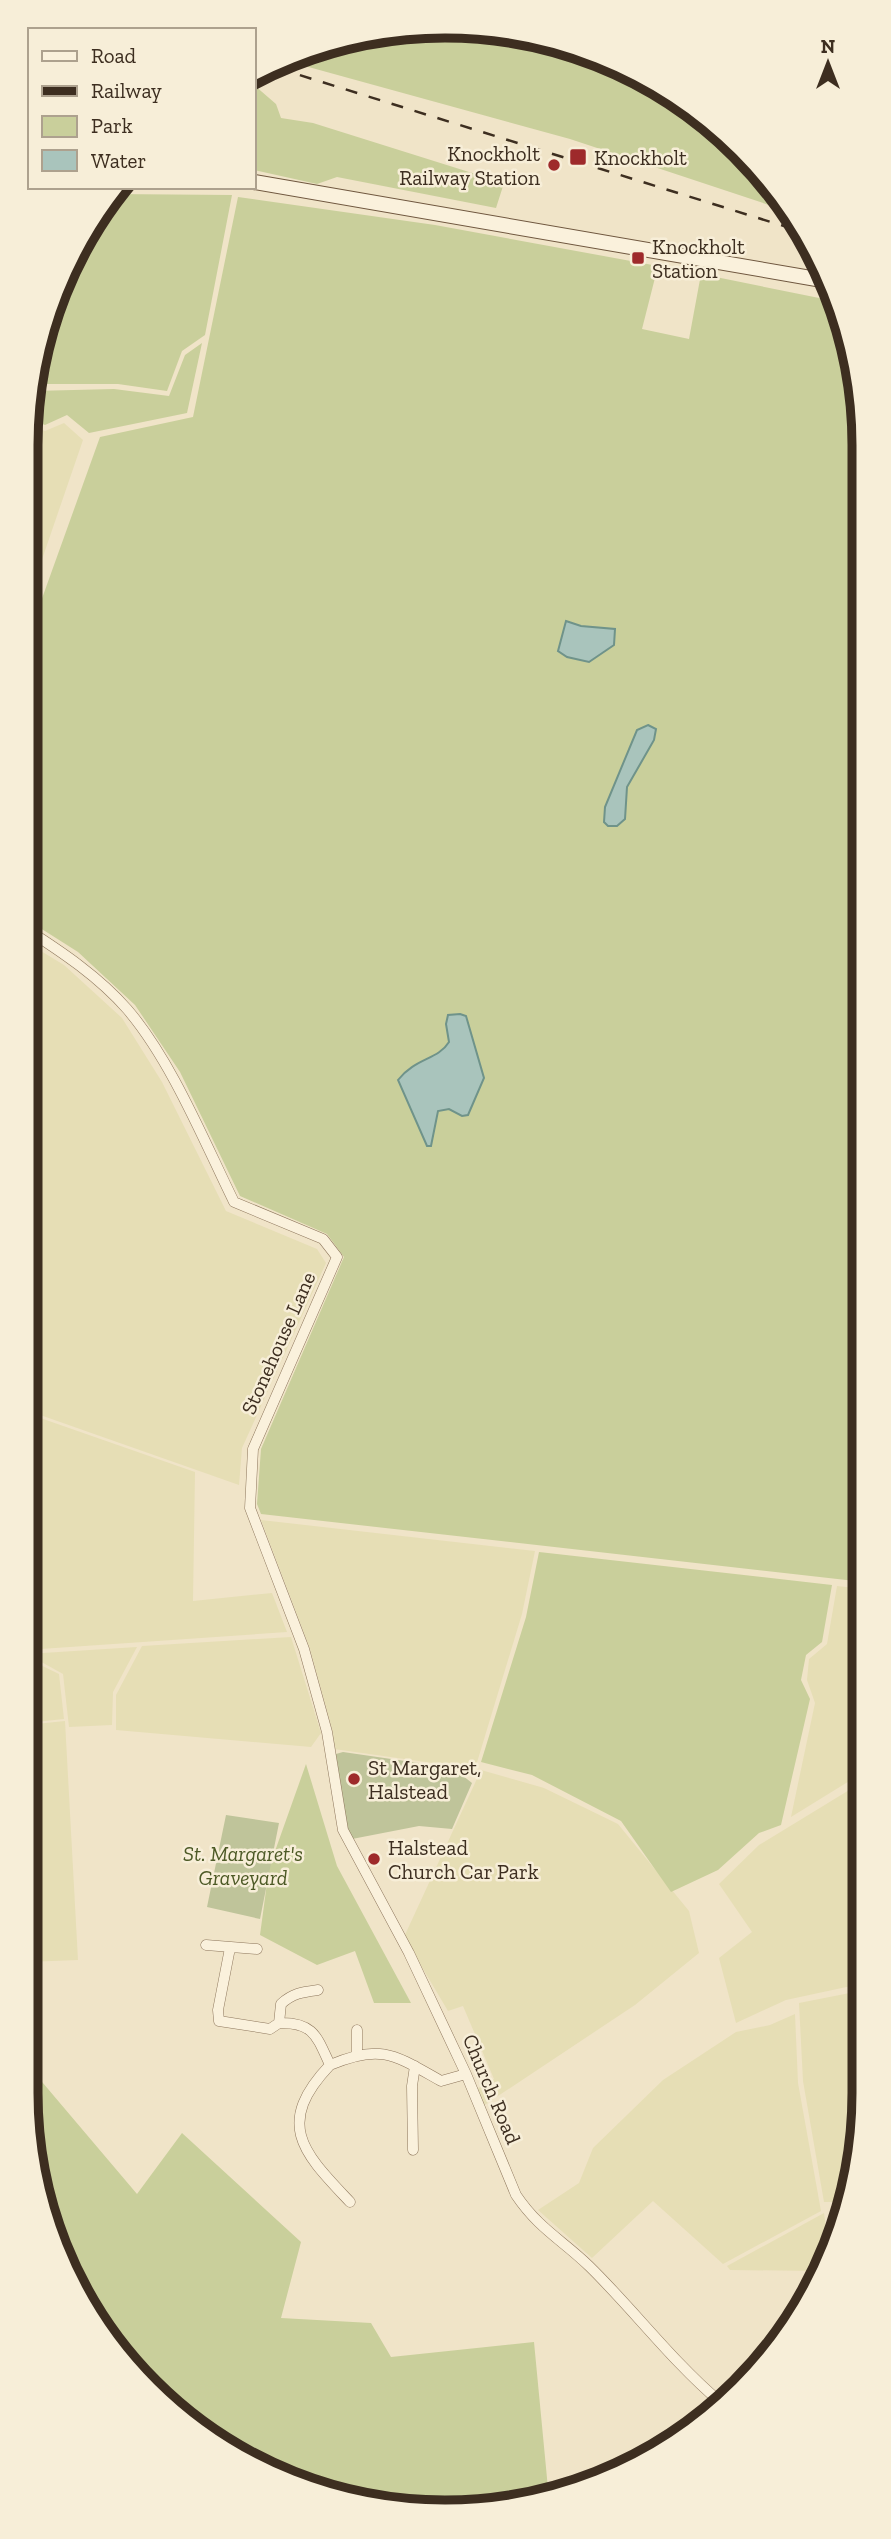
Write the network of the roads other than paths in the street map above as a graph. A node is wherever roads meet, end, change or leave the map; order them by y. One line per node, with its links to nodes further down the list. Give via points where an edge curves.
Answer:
1 (256, 182): 2 (street)
2 (817, 279)
3 (38, 937): 4 (street, Stonehouse Lane, via 69,957 127,1010 169,1073 234,1202 323,1239 337,1257 253,1449 250,1508 304,1649)
4 (327, 1732): 14 (street, Church Road, via 343,1830 409,1953)
5 (206, 1945): 6 (street)
6 (230, 1948): 7 (street); 9 (street, via 219,2021 270,2029)
7 (257, 1949)
8 (318, 1990): 9 (street, via 288,1998 281,2004)
9 (279, 2023): 12 (street, via 307,2027 316,2035)
10 (357, 2030): 11 (street)
11 (357, 2053): 12 (street); 13 (street, via 392,2054)
12 (330, 2065): 16 (street, via 302,2108 301,2137 312,2163)
13 (415, 2066): 14 (street, via 441,2081); 15 (street)
14 (466, 2074): 17 (street, Church Road, via 526,2210 587,2264)
15 (412, 2150)
16 (350, 2202)
17 (716, 2397)

